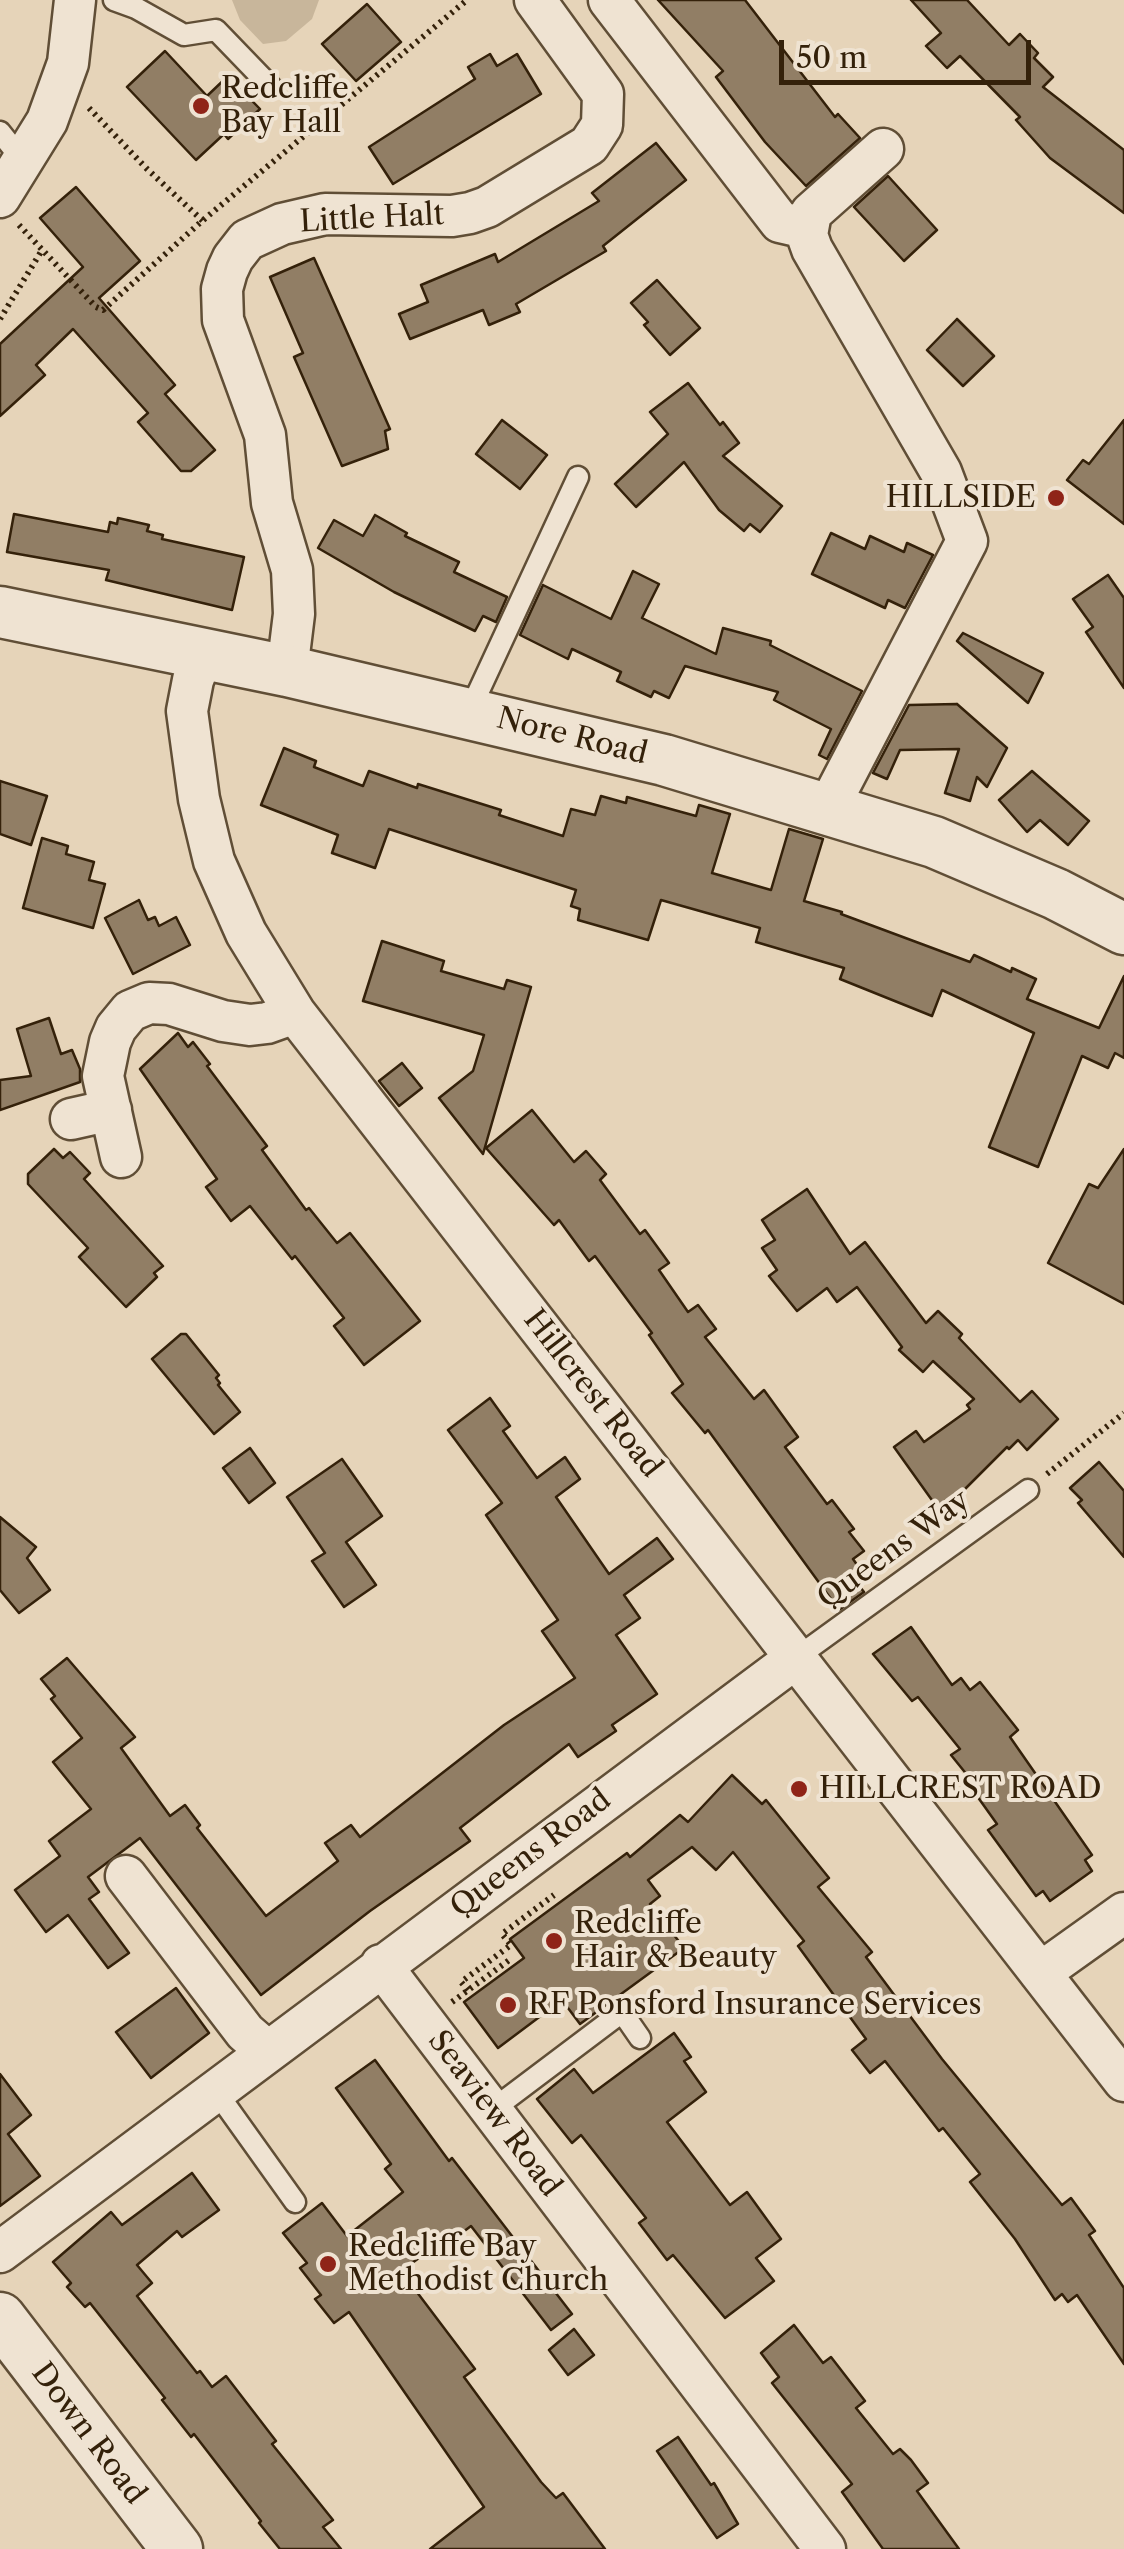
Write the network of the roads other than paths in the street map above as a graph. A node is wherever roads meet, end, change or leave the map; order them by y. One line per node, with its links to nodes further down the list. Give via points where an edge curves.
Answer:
1 (75, 0): 6 (street, via 63,76 47,121)
2 (114, 0): 5 (lane, via 184,35 216,30)
3 (535, 0): 13 (street, Little Halt, via 602,94 605,114 589,145 470,212 325,214 282,224 247,240 226,272 222,320 265,435 272,502 292,570)
4 (609, 0): 9 (street, via 780,222)
5 (271, 87)
6 (12, 147): 8 (street)
7 (883, 150): 9 (street, via 812,212)
8 (5, 207)
9 (806, 228): 15 (street, via 812,250 941,472 968,541)
10 (578, 477): 14 (lane)
11 (0, 612): 12 (street, Nore Road)
12 (203, 654): 13 (street, Nore Road); 17 (street, Hillcrest Road, via 187,711 198,799 214,861 246,933)
13 (287, 671): 14 (street, Nore Road)
14 (469, 712): 15 (street, Nore Road)
15 (828, 808): 16 (street, Nore Road, via 934,842)
16 (1124, 928)
17 (295, 1013): 18 (street, via 250,1025 169,1004 140,1006 122,1018 105,1059); 22 (street, Hillcrest Road)
18 (111, 1110): 19 (street); 20 (street)
19 (71, 1118)
20 (122, 1157)
21 (1028, 1490): 22 (lane, Queens Way)
22 (796, 1658): 26 (street, Queens Road); 27 (street, Hillcrest Road)
23 (126, 1876): 29 (street, via 246,2032)
24 (1124, 1912): 27 (street)
25 (135, 1920): 29 (street)
26 (381, 1965): 29 (street, Queens Road); 32 (street, Seaview Road)
27 (1040, 1972): 30 (street, Hillcrest Road)
28 (640, 2038): 32 (lane, via 622,2012)
29 (258, 2058): 31 (street, Queens Road)
30 (1124, 2081)
31 (215, 2090): 33 (lane); 34 (street, Queens Road)
32 (492, 2110): 37 (street, Seaview Road)
33 (295, 2202)
34 (0, 2252)
35 (0, 2318): 36 (street, Down Road)
36 (176, 2549)
37 (825, 2549)

